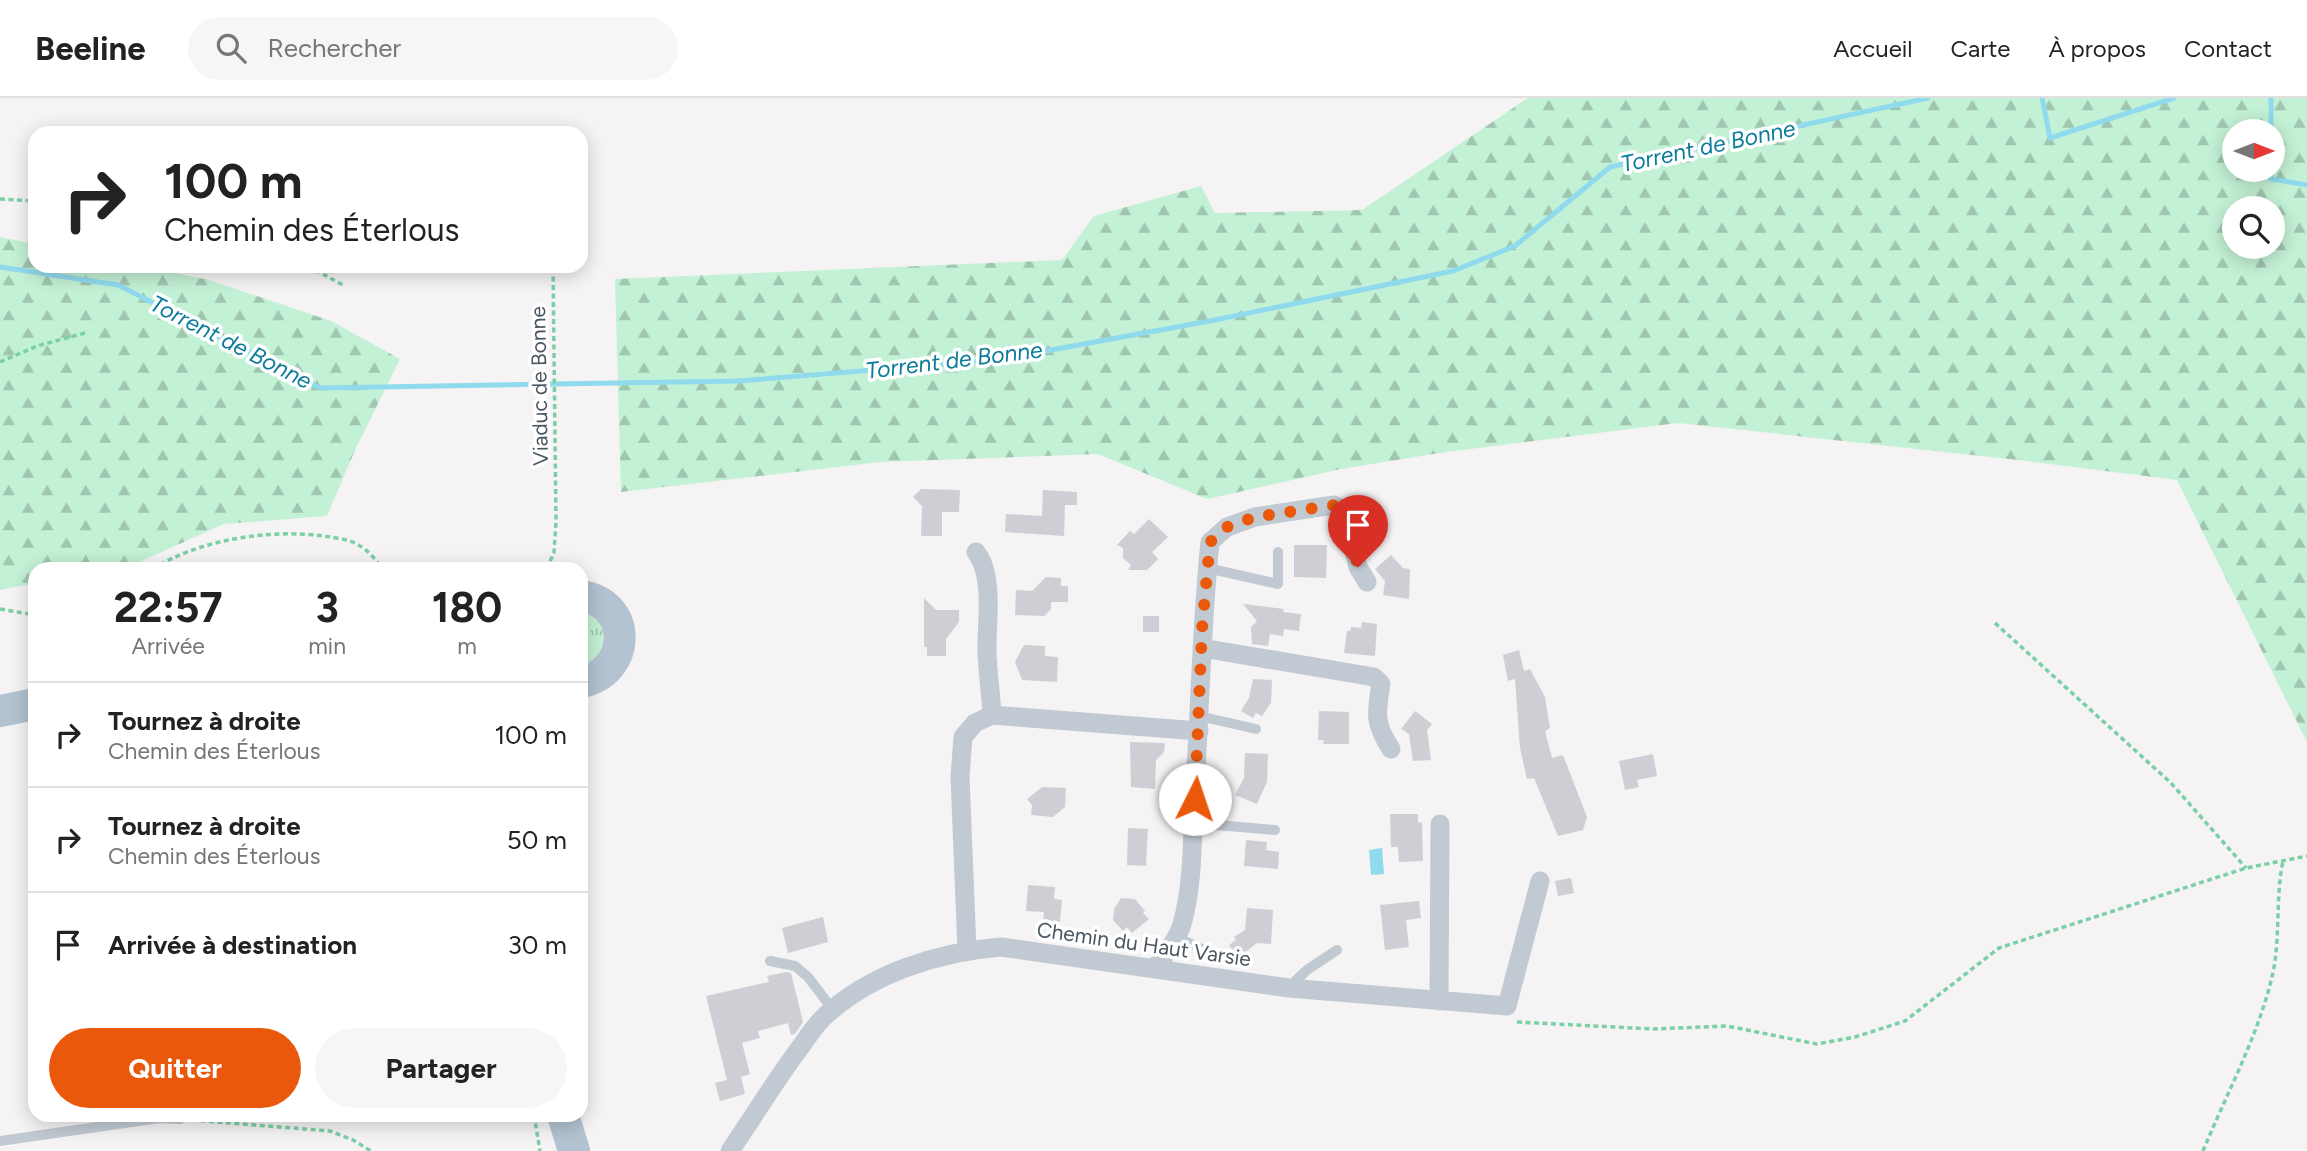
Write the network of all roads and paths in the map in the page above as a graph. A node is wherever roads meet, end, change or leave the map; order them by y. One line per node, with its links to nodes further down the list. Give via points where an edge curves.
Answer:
1 (0, 199): 2 (path)
2 (28, 201)
3 (321, 273): 5 (path)
4 (553, 273): 12 (path, Viaduc de Bonne, via 556,505)
5 (343, 285)
6 (85, 332): 7 (path)
7 (0, 362)
8 (976, 552): 23 (street, via 987,580)
9 (1278, 552): 13 (lane, via 1278,584)
10 (163, 562): 11 (path, via 254,535 299,533 341,538 359,545)
11 (377, 562)
12 (550, 562)
13 (1207, 568): 14 (street, via 1210,542 1227,527 1255,517 1334,505 1345,510 1358,567); 19 (street)
14 (1367, 582)
15 (588, 598): 20 (main road, via 609,609 620,635 613,662)
16 (0, 609): 17 (path)
17 (28, 614)
18 (1995, 623): 32 (path, via 2171,783)
19 (1202, 648): 24 (street); 26 (street, via 1374,677 1381,684 1376,720)
20 (588, 687)
21 (28, 705): 22 (main road)
22 (0, 711)
23 (992, 715): 24 (street); 35 (street, via 975,723 962,737)
24 (1199, 724): 25 (lane, via 1219,720); 27 (street)
25 (1256, 729)
26 (1391, 748)
27 (1193, 823): 29 (lane); 34 (street, via 1186,896)
28 (1440, 824): 41 (street)
29 (1275, 830)
30 (2307, 856): 31 (path)
31 (2283, 860): 32 (path); 55 (path, via 2272,977)
32 (2246, 868): 42 (path, via 1999,948 1905,1021 1855,1037 1817,1044 1727,1026 1653,1029 1513,1022)
33 (1540, 881): 42 (street)
34 (1176, 937): 37 (lane); 39 (street)
35 (967, 950): 39 (street, Chemin du Haut Varsie, via 1001,947); 43 (street, Chemin du Haut Varsie, via 900,971 865,987)
36 (1337, 950): 40 (lane)
37 (1211, 953)
38 (771, 961): 43 (lane, via 795,966)
39 (1154, 970): 40 (street, Chemin du Haut Varsie)
40 (1289, 988): 41 (street, Chemin du Haut Varsie)
41 (1439, 1001): 42 (street, Chemin du Haut Varsie)
42 (1507, 1006)
43 (833, 1010): 54 (street, Chemin du Haut Varsie, via 794,1056)
44 (132, 1122): 49 (lane)
45 (218, 1122): 50 (path, via 330,1131)
46 (535, 1122): 51 (path)
47 (558, 1122): 52 (main road)
48 (565, 1122): 53 (main road)
49 (0, 1142)
50 (371, 1151)
51 (540, 1151)
52 (560, 1151)
53 (574, 1151)
54 (730, 1151)
55 (2203, 1151)

